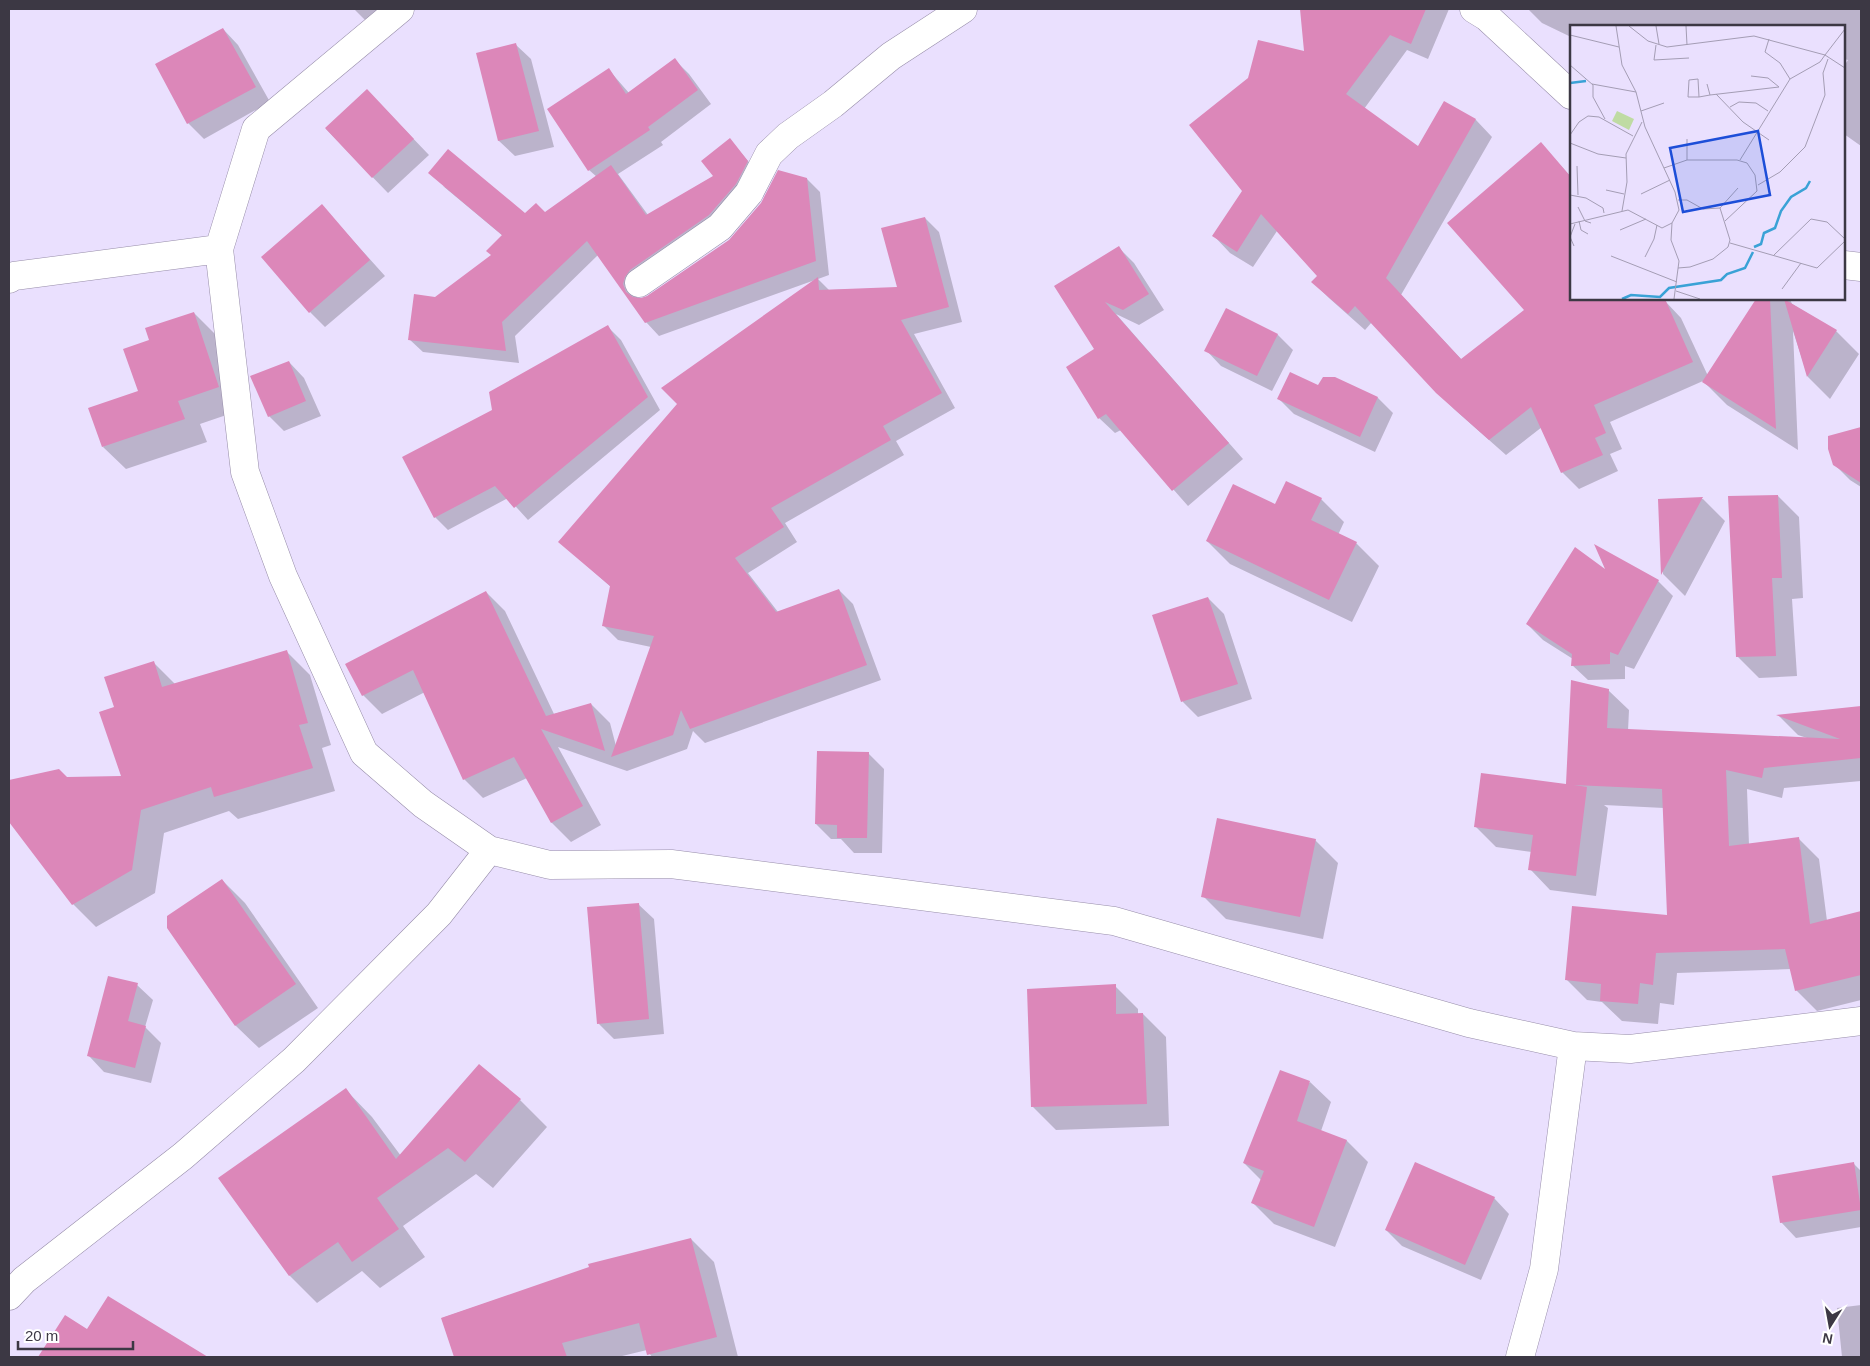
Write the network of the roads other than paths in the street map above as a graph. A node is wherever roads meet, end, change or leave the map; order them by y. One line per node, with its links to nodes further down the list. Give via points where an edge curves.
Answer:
1 (400, 9): 5 (street, via 256,129)
2 (963, 9): 9 (street, via 891,56 788,136 769,154 749,193 720,227)
3 (1474, 9): 4 (street, via 1487,17)
4 (1570, 94)
5 (219, 249): 8 (street); 10 (street, via 245,472 283,576 327,676 364,753 423,804)
6 (1845, 265): 7 (street)
7 (1861, 267)
8 (9, 279)
9 (639, 284)
10 (489, 850): 12 (street, via 550,865 671,864 1114,921 1469,1023); 13 (street, via 439,914 294,1060 183,1156 24,1280)
11 (1861, 1021): 12 (street, via 1630,1049)
12 (1573, 1046): 14 (street, via 1544,1269)
13 (9, 1296)
14 (1520, 1357)

